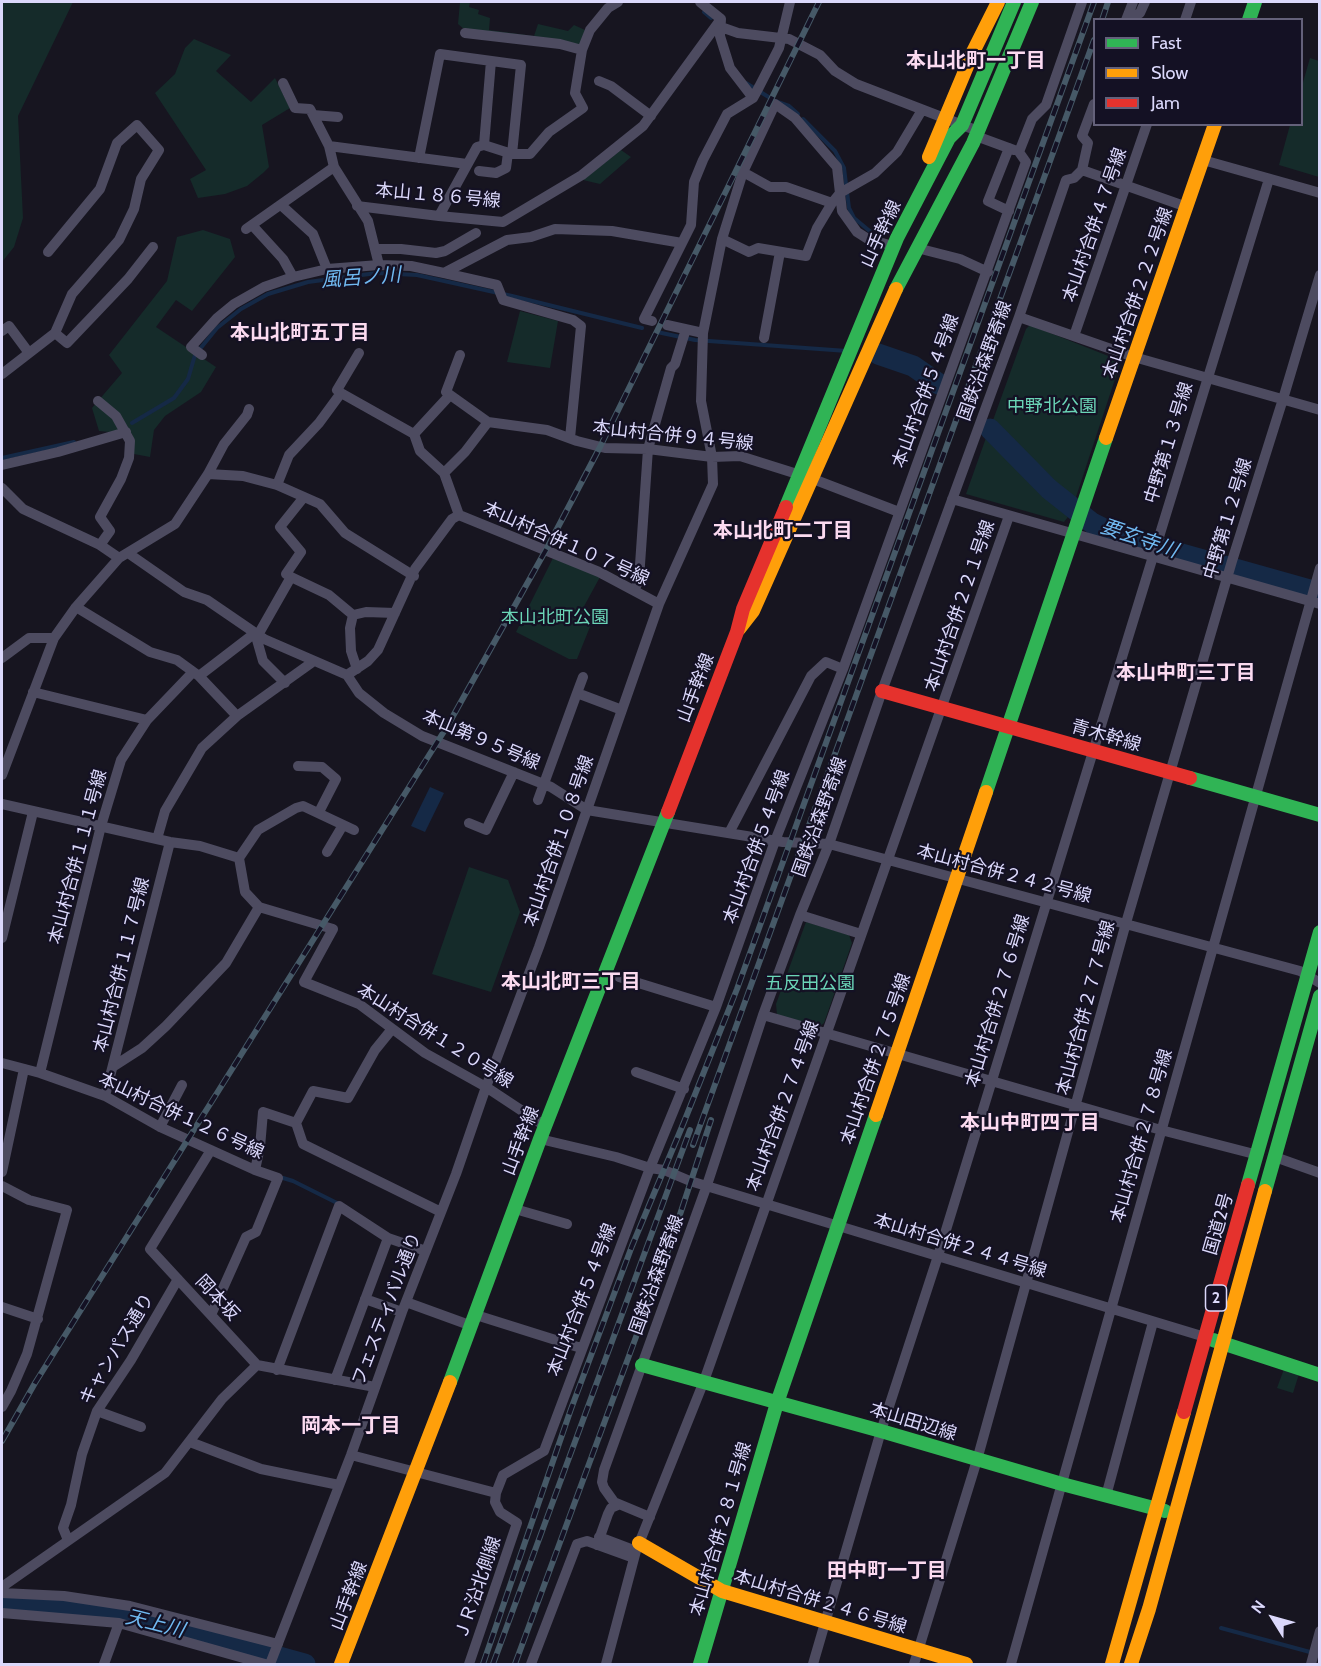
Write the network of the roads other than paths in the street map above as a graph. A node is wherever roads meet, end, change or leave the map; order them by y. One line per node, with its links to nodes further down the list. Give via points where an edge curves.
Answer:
1 (618, 2): 19 (street, via 590,30)
2 (790, 2): 18 (street)
3 (998, 2): 29 (main road)
4 (1014, 2): 30 (main road, 山手幹線)
5 (1032, 2): 33 (main road, 山手幹線)
6 (1082, 2): 36 (street, via 1046,105 1032,119)
7 (1133, 2): 12 (street)
8 (1145, 2): 13 (street, via 1140,13)
9 (1191, 2): 14 (street)
10 (1255, 2): 15 (main road)
11 (706, 4): 16 (street)
12 (1128, 18)
13 (1131, 18)
14 (1186, 18)
15 (1250, 18)
16 (721, 23): 18 (street, via 738,33); 23 (street, via 720,36 730,68); 27 (street, 本山１８６号線)
17 (465, 33): 19 (street)
18 (780, 36): 23 (street, via 779,48); 25 (street, via 820,55 835,71 856,84)
19 (582, 50): 37 (street, via 575,93 583,108 549,132 530,154)
20 (491, 61): 34 (street); 37 (street, via 521,65); 38 (street, via 440,54)
21 (599, 81): 27 (street)
22 (283, 83): 26 (street, via 295,108 310,109)
23 (754, 97): 58 (street, via 727,114 703,160 694,182 691,225)
24 (1093, 109): 42 (street, via 1082,136 1088,143)
25 (922, 110): 29 (street); 47 (street, via 897,152 875,172)
26 (313, 115): 28 (street); 35 (street)
27 (651, 116): 54 (street, 本山１８６号線, via 582,175 503,222)
28 (338, 117)
29 (945, 118): 30 (street); 57 (main road)
30 (962, 125): 33 (street); 57 (main road, 山手幹線, via 949,138); 60 (main road, 山手幹線, via 961,144 925,220)
31 (1146, 126): 46 (street, 本山村合併４７号線)
32 (1214, 126): 39 (main road, 本山村合併２２２号線)
33 (977, 133): 36 (street); 60 (main road, 山手幹線)
34 (484, 145): 37 (street); 40 (street, via 477,147)
35 (329, 146): 38 (street); 41 (street)
36 (1014, 150): 53 (street, 本山村合併５４号線, via 1026,162); 53 (street, via 988,201)
37 (510, 154): 43 (street, via 506,168 496,173)
38 (419, 158): 40 (street)
39 (1203, 160): 45 (street); 52 (main road, 本山村合併２２２号線)
40 (467, 164): 54 (street)
41 (334, 167): 50 (street); 51 (street)
42 (1082, 170): 46 (street); 70 (street, 国鉄沿森野寄線, via 1066,180)
43 (479, 171)
44 (743, 172): 47 (street, 本山村合併１０８号線, via 775,104 795,118 837,167); 49 (street, via 770,187 786,187); 56 (street, 本山村合併１０８号線)
45 (1269, 179): 48 (street); 85 (street, 中野第１３号線)
46 (1125, 185): 52 (street); 77 (street, 本山村合併４７号線)
47 (840, 193): 49 (street); 57 (street, via 842,211 857,232 868,239)
48 (1320, 193)
49 (832, 203): 63 (street, via 806,256)
50 (281, 205): 65 (street, via 313,234); 69 (street, via 249,227 283,259)
51 (357, 206): 54 (street, 本山１８６号線); 61 (street, via 368,221)
52 (1187, 207): 83 (main road, 本山村合併２２２号線)
53 (1009, 211): 66 (street, 本山村合併５４号線)
54 (439, 216)
55 (476, 233): 61 (street, via 436,254)
56 (722, 239): 63 (street, via 749,252 758,248); 76 (street, 本山村合併１０８号線)
57 (895, 242): 101 (main road, 山手幹線)
58 (682, 243): 67 (street, via 612,231 555,229 507,240); 71 (street, via 644,319)
59 (153, 248): 75 (street, via 67,343)
60 (917, 248): 66 (street, via 960,259); 102 (main road, 山手幹線)
61 (376, 249): 64 (street)
62 (48, 252): 75 (street, via 100,189 117,143 137,125 159,150 141,179 134,209 119,240 72,294)
63 (780, 252): 78 (street)
64 (379, 265): 65 (street); 67 (street)
65 (327, 269): 69 (street)
66 (988, 272): 107 (street, 本山村合併５４号線)
67 (444, 273): 95 (street, via 497,285 503,300 573,320 581,326)
68 (1320, 275): 88 (street, 中野第１２号線)
69 (293, 277): 81 (street, via 264,287 217,318 192,346)
70 (1019, 317): 77 (street); 106 (street, 国鉄沿森野寄線)
71 (652, 321)
72 (668, 325): 73 (street)
73 (686, 330): 76 (street); 96 (street)
74 (2, 331): 79 (street, via 9,326)
75 (55, 333): 79 (street)
76 (703, 334): 97 (street, 本山村合併１０８号線, via 701,401)
77 (1074, 336): 83 (street)
78 (764, 338)
79 (29, 353): 84 (street)
80 (359, 353): 86 (street, via 338,390)
81 (202, 355)
82 (460, 355): 87 (street)
83 (1134, 357): 85 (street); 110 (main road, 本山村合併２２２号線)
84 (2, 374)
85 (1207, 377): 88 (street); 113 (street, 中野第１３号線)
86 (340, 393): 94 (street); 103 (street, via 289,455)
87 (448, 394): 92 (street, 本山村合併９４号線); 94 (street)
88 (1283, 399): 91 (street); 117 (street, 中野第１２号線)
89 (98, 401): 93 (street, via 116,416)
90 (249, 409): 100 (street)
91 (1320, 410)
92 (488, 422): 95 (street, 本山村合併９４号線, via 547,430); 99 (street)
93 (126, 432): 98 (street); 111 (street, via 129,458 100,518 110,531)
94 (414, 434): 99 (street, via 420,452)
95 (570, 438): 96 (street, 本山村合併９４号線, via 605,448)
96 (648, 449): 97 (street, 本山村合併９４号線); 118 (street, via 639,579)
97 (712, 457): 101 (street, 本山村合併９４号線, via 740,456); 120 (street, 本山村合併１０８号線, via 713,484)
98 (2, 465)
99 (444, 473): 108 (street)
100 (208, 474): 103 (street, via 243,476); 112 (street, via 175,524)
101 (799, 475): 102 (street, 本山村合併９４号線); 124 (main road, 山手幹線, via 742,609)
102 (813, 480): 107 (street, 本山村合併９４号線); 124 (main road, 山手幹線, via 751,616)
103 (277, 485): 105 (street)
104 (2, 488): 111 (street, 本山第９５号線, via 23,509)
105 (304, 497): 115 (street, via 320,504 345,533); 116 (street, via 280,527 302,552 286,574)
106 (952, 499): 109 (street); 134 (street, 国鉄沿森野寄線)
107 (899, 512): 129 (street, 本山村合併５４号線)
108 (459, 515): 115 (street, via 415,569); 118 (street, 本山村合併１０７号線)
109 (1009, 516): 110 (street); 137 (street, 本山村合併２２１号線)
110 (1074, 534): 113 (street); 141 (main road)
111 (100, 545): 112 (street, 本山第９５号線)
112 (123, 555): 121 (street); 125 (street, 本山第９５号線, via 184,592 207,600)
113 (1151, 556): 117 (street); 142 (street, 中野第１３号線)
114 (1320, 568): 119 (street, 本山村合併２７８号線)
115 (414, 576): 122 (street)
116 (291, 577): 123 (street, via 329,595); 125 (street)
117 (1227, 578): 119 (street); 145 (street, 中野第１２号線)
118 (635, 589): 120 (street, 本山村合併１０７号線)
119 (1315, 602): 148 (street, 本山村合併２７８号線)
120 (659, 604): 138 (street, 本山村合併１０８号線)
121 (76, 607): 126 (street); 131 (street, via 150,652 177,660)
122 (395, 613): 123 (street); 130 (street, via 378,650)
123 (353, 615): 130 (street)
124 (737, 632): 155 (main road, 山手幹線)
125 (257, 634): 128 (street, 本山第９５号線); 131 (street, 本山村合併１１１号線); 133 (street, via 263,661)
126 (54, 638): 127 (street, via 29,638); 135 (street)
127 (4, 651)
128 (314, 661): 130 (street, 本山第９５号線); 133 (street)
129 (843, 669): 160 (street, via 826,662 811,676); 162 (street, 本山村合併５４号線)
130 (352, 672): 144 (street, 本山第９５号線, via 359,693 384,713 422,736)
131 (195, 674): 139 (street); 140 (street, 本山村合併１１１号線)
132 (583, 677): 136 (street)
133 (285, 683): 139 (street)
134 (882, 691): 137 (main road, 青木幹線); 164 (street, 国鉄沿森野寄線)
135 (33, 692): 140 (street); 146 (street)
136 (577, 693): 138 (street); 147 (street)
137 (942, 706): 141 (main road, 青木幹線); 167 (street, 本山村合併２７４号線)
138 (622, 710): 151 (street, 本山村合併１０８号線)
139 (237, 716): 161 (street, via 202,748 165,811)
140 (147, 720): 158 (street, 本山村合併１１１号線, via 121,760)
141 (1008, 726): 142 (main road, 青木幹線); 168 (main road, 本山村合併２７５号線)
142 (1092, 751): 145 (main road, 青木幹線); 169 (street, 本山村合併２７６号線)
143 (298, 766): 153 (street, via 322,767 336,779)
144 (514, 772): 147 (street, 本山第９５号線); 156 (street, via 486,830)
145 (1170, 774): 148 (main road, 青木幹線); 172 (street, 本山村合併２７７号線)
146 (2, 775)
147 (544, 784): 149 (street); 151 (street, 本山第９５号線)
148 (1255, 797): 154 (main road, 青木幹線); 176 (street, 本山村合併２７８号線)
149 (538, 800)
150 (2, 804): 152 (street)
151 (587, 810): 155 (street, 本山第９５号線); 193 (street, 本山村合併１０８号線)
152 (33, 812): 158 (street); 175 (street)
153 (319, 813): 157 (street); 166 (street, via 303,806 260,828)
154 (1320, 815)
155 (665, 822): 160 (street, 本山第９５号線); 200 (main road, 山手幹線)
156 (469, 823)
157 (343, 825): 159 (street); 165 (street)
158 (101, 826): 161 (street); 190 (street, 本山村合併１１１号線)
159 (354, 830)
160 (729, 833): 162 (street, 本山第９５号線)
161 (157, 839): 163 (street)
162 (775, 840): 164 (street, 本山第９５号線); 181 (street, 本山村合併５４号線)
163 (170, 842): 166 (street); 187 (street, 本山村合併１１７号線)
164 (829, 844): 167 (street, 本山村合併２４２号線); 171 (street, 国鉄沿森野寄線)
165 (327, 852)
166 (239, 858): 170 (street, via 245,892)
167 (887, 860): 168 (street, 本山村合併２４２号線); 174 (street, 本山村合併２７４号線)
168 (957, 878): 169 (street, 本山村合併２４２号線); 185 (main road, 本山村合併２７５号線)
169 (1046, 902): 172 (street, 本山村合併２４２号線); 191 (street, 本山村合併２７６号線)
170 (259, 907): 183 (street, 本山村合併１２０号線, via 333,929 304,982 359,1004); 187 (street, via 226,963 166,1026)
171 (800, 915): 174 (street); 182 (street, 国鉄沿森野寄線)
172 (1126, 923): 176 (street, 本山村合併２４２号線); 196 (street, 本山村合併２７７号線)
173 (1320, 932): 178 (main road, 国道2号 / 2)
174 (861, 934): 184 (street, 本山村合併２７４号線)
175 (2, 938)
176 (1212, 947): 178 (street, 本山村合併２４２号線, via 1300,971); 199 (street, 本山村合併２７８号線)
177 (619, 977): 181 (street)
178 (1307, 977): 179 (street, 本山村合併２４２号線); 202 (main road, 国道2号 / 2)
179 (1320, 983)
180 (1320, 996): 203 (main road, 国道2号 / 2)
181 (716, 1007): 194 (street, 本山村合併５４号線)
182 (763, 1015): 184 (street); 208 (street, 国鉄沿森野寄線)
183 (392, 1029): 193 (street, 本山村合併１２０号線, via 425,1053); 197 (street, via 375,1050 348,1098 313,1091)
184 (827, 1034): 185 (street); 210 (street, 本山村合併２７４号線)
185 (896, 1055): 191 (street); 214 (main road, 本山村合併２７５号線)
186 (2, 1063): 188 (street, 本山村合併１２６号線)
187 (114, 1066): 195 (street, 本山村合併１１７号線)
188 (24, 1069): 190 (street, 本山村合併１２６号線); 206 (street)
189 (636, 1072): 194 (street)
190 (40, 1073): 195 (street, 本山村合併１２６号線)
191 (991, 1080): 196 (street); 217 (street, 本山村合併２７６号線)
192 (182, 1085): 198 (street)
193 (486, 1087): 200 (street, 本山村合併１２０号線); 212 (street, フェスティバル通り)
194 (684, 1089): 204 (street, 本山村合併５４号線)
195 (105, 1096): 198 (street, 本山村合併１２６号線)
196 (1077, 1106): 199 (street); 219 (street, 本山村合併２７７号線)
197 (296, 1123): 205 (street, via 263,1112); 212 (street, via 303,1144)
198 (160, 1126): 201 (street, 本山村合併１２６号線)
199 (1161, 1130): 202 (street); 223 (street, 本山村合併２７８号線)
200 (543, 1133): 204 (street, 本山村合併１２０号線); 211 (main road, 山手幹線)
201 (211, 1150): 205 (street, 本山村合併１２６号線); 218 (street, 岡本坂, via 150,1249)
202 (1258, 1155): 228 (main road, 国道2号 / 2)
203 (1275, 1157): 207 (street); 229 (main road, 国道2号 / 2)
204 (650, 1168): 208 (street, 本山村合併１２０号線); 230 (street, 本山村合併５４号線)
205 (255, 1170): 224 (street, 本山村合併１２６号線, via 278,1178 256,1232 246,1237)
206 (2, 1172)
207 (1320, 1173)
208 (707, 1185): 210 (street, 本山村合併２４４号線); 232 (street, 国鉄沿森野寄線)
209 (2, 1186): 225 (street, via 29,1200 67,1210)
210 (766, 1203): 214 (street, 本山村合併２４４号線); 236 (street, 本山村合併２７４号線)
211 (515, 1209): 213 (street); 226 (main road, 山手幹線)
212 (441, 1212): 216 (street, フェスティバル通り)
213 (567, 1224)
214 (838, 1225): 217 (street, 本山村合併２４４号線); 238 (main road, 本山村合併２７５号線)
215 (388, 1238): 216 (street); 220 (street); 233 (street, via 339,1206)
216 (426, 1251): 222 (street, フェスティバル通り)
217 (938, 1256): 219 (street, 本山村合併２４４号線); 242 (street, 本山村合併２７６号線)
218 (178, 1279): 224 (street, 岡本坂); 240 (street, キャンパス通り)
219 (1027, 1284): 223 (street, 本山村合併２４４号線); 245 (street, 本山村合併２７７号線)
220 (365, 1299): 222 (street); 235 (street)
221 (2, 1307): 225 (street)
222 (404, 1307): 226 (street); 237 (street, フェスティバル通り)
223 (1110, 1309): 227 (street, 本山村合併２４４号線); 247 (street, 本山村合併２７８号線)
224 (211, 1315): 231 (street, 岡本坂)
225 (38, 1319): 239 (street)
226 (474, 1321): 230 (street); 246 (main road, 山手幹線)
227 (1153, 1322): 228 (street, 本山村合併２４４号線); 250 (street)
228 (1205, 1337): 229 (main road); 252 (main road, 国道2号 / 2)
229 (1222, 1343): 234 (main road); 253 (main road, 国道2号 / 2)
230 (581, 1348): 249 (street, 本山村合併５４号線, via 544,1451 503,1475)
231 (257, 1365): 233 (street); 243 (street, via 222,1399)
232 (642, 1365): 236 (main road, 本山田辺線); 251 (street, 国鉄沿森野寄線, via 604,1470 602,1482)
233 (277, 1370): 235 (street)
234 (1320, 1375)
235 (335, 1380): 237 (street)
236 (704, 1382): 238 (main road, 本山田辺線); 254 (street, 本山村合併２７４号線)
237 (375, 1387): 244 (street, フェスティバル通り)
238 (777, 1403): 242 (main road, 本山田辺線); 259 (main road, 本山村合併２８１号線)
239 (2, 1407)
240 (97, 1411): 241 (street); 256 (street, キャンパス通り, via 63,1528)
241 (141, 1426)
242 (881, 1431): 245 (main road, 本山田辺線); 261 (street, 本山村合併２７６号線)
243 (190, 1442): 248 (street, via 261,1469); 256 (street, via 161,1476)
244 (351, 1455): 246 (street); 248 (street, フェスティバル通り)
245 (977, 1460): 247 (main road, 本山田辺線); 265 (street, 本山村合併２７７号線)
246 (417, 1472): 249 (street); 269 (main road, 山手幹線)
247 (1062, 1484): 250 (main road, 本山田辺線); 277 (street, 本山村合併２７８号線)
248 (339, 1485): 264 (street, フェスティバル通り)
249 (496, 1493): 270 (street, ＪＲ沿北側線, via 500,1512 517,1523)
250 (1106, 1496): 252 (main road, 本山田辺線)
251 (615, 1502): 254 (street); 255 (street)
252 (1157, 1509): 253 (main road, 本山田辺線); 278 (main road, 国道2号 / 2)
253 (1174, 1514): 279 (main road, 国道2号 / 2)
254 (650, 1517): 257 (street, 本山村合併２７４号線)
255 (599, 1539): 257 (street); 271 (street, via 577,1544 573,1550)
256 (68, 1540): 258 (street)
257 (636, 1551): 259 (main road, 本山村合併２４６号線); 272 (street, 本山村合併２７４号線)
258 (2, 1588): 264 (street, via 130,1606)
259 (722, 1591): 261 (main road, 本山村合併２４６号線); 273 (main road, 本山村合併２８１号線)
260 (2, 1613): 262 (street)
261 (825, 1621): 265 (main road, 本山村合併２４６号線); 274 (street, 本山村合併２７６号線)
262 (119, 1623): 266 (street); 267 (street)
263 (1320, 1631): 280 (street)
264 (278, 1644): 268 (street, フェスティバル通り)
265 (919, 1650): 275 (street, 本山村合併２７７号線); 276 (main road, 本山村合併２４６号線)
266 (104, 1665)
267 (265, 1665)
268 (270, 1665)
269 (341, 1665)
270 (469, 1665)
271 (531, 1665)
272 (606, 1665)
273 (700, 1665)
274 (813, 1665)
275 (914, 1665)
276 (966, 1665)
277 (1011, 1665)
278 (1112, 1665)
279 (1131, 1665)
280 (1311, 1665)

